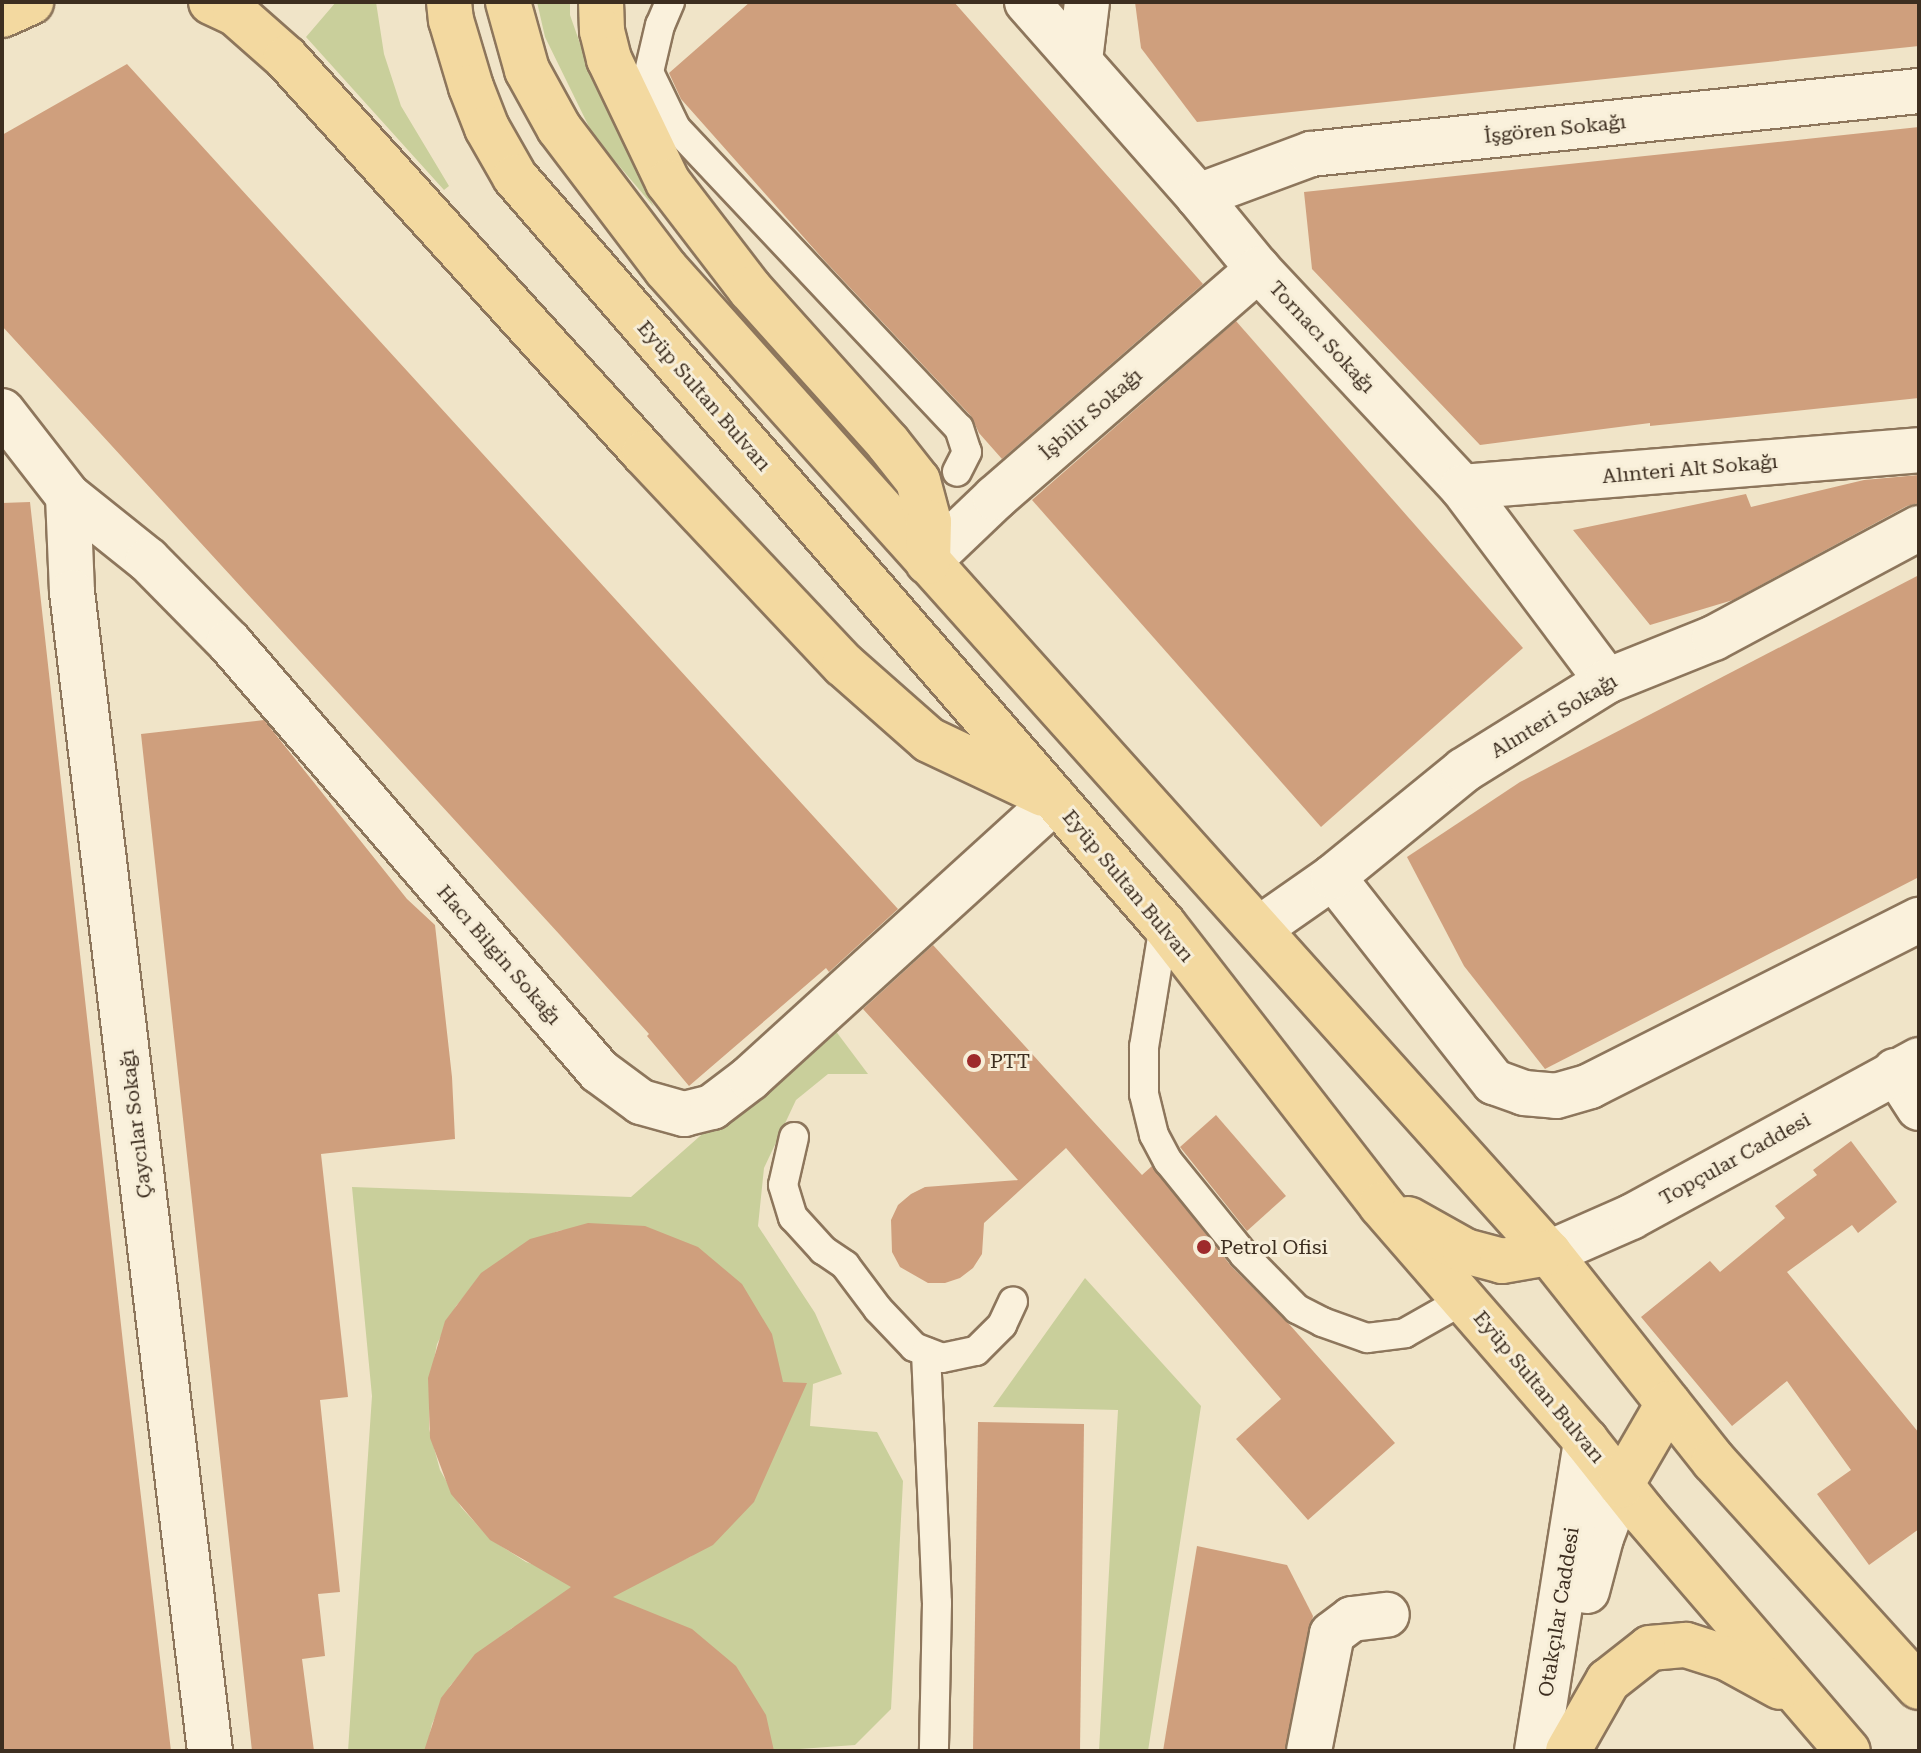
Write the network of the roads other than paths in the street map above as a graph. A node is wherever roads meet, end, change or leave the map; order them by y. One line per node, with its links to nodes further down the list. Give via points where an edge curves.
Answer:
1 (31, 2): 9 (main road)
2 (211, 2): 22 (main road, via 235,13 286,58 844,665 929,740)
3 (449, 2): 22 (main road, Eyüp Sultan Bulvarı, via 471,87 515,177)
4 (508, 2): 20 (main road, via 527,70 559,128 666,269)
5 (601, 2): 20 (main road, via 609,59 668,182 750,289 918,481 929,522)
6 (670, 2): 16 (lane, via 649,72 676,128 959,428 967,452)
7 (1027, 2): 10 (street, Tornacı Sokağı)
8 (1087, 2): 10 (street)
9 (2, 15)
10 (1080, 60): 12 (street, Tornacı Sokağı)
11 (1919, 91): 12 (street, İşgören Sokağı, via 1311,154)
12 (1198, 196): 13 (street, Tornacı Sokağı)
13 (1258, 269): 17 (street, Tornacı Sokağı); 20 (street, İşbilir Sokağı)
14 (2, 411): 18 (street, Hacı Bilgin Sokağı)
15 (1919, 450): 17 (street, Alınteri Alt Sokağı)
16 (957, 472)
17 (1462, 487): 21 (street, Tornacı Sokağı)
18 (68, 496): 22 (street, Hacı Bilgin Sokağı, via 148,560 229,642 599,1071 641,1102 684,1114 712,1107); 40 (street, Çaycılar Sokağı, via 72,592)
19 (1919, 528): 21 (street, Alınteri Sokağı, via 1714,638)
20 (928, 562): 26 (main road)
21 (1607, 681): 23 (street, Alınteri Sokağı, via 1464,770)
22 (1056, 800): 25 (main road, Eyüp Sultan Bulvarı)
23 (1333, 877): 24 (street, via 1494,1082 1524,1093 1556,1096 1590,1086); 26 (street, Alınteri Sokağı)
24 (1919, 920)
25 (1164, 925): 30 (main road, Eyüp Sultan Bulvarı); 32 (lane, via 1144,1047 1144,1094 1154,1135 1168,1161 1244,1255 1297,1309 1322,1322 1367,1338 1405,1333)
26 (1260, 928): 31 (main road)
27 (1907, 1066): 28 (street); 31 (street, Topçular Caddesi, via 1631,1217)
28 (1919, 1108)
29 (794, 1137): 34 (lane, via 783,1185 793,1217 845,1265 914,1347)
30 (1381, 1205): 31 (main road, via 1465,1251 1502,1261); 32 (main road, Eyüp Sultan Bulvarı)
31 (1549, 1253): 35 (main road)
32 (1465, 1299): 36 (main road, Eyüp Sultan Bulvarı)
33 (1013, 1301): 34 (lane, via 1002,1325 976,1351 942,1358)
34 (926, 1352): 41 (lane, via 937,1603)
35 (1668, 1404): 36 (main road); 38 (main road)
36 (1596, 1467): 39 (main road, Eyüp Sultan Bulvarı); 43 (street, Otakçılar Caddesi); 44 (street, Otakçılar Caddesi, via 1601,1538)
37 (1387, 1615): 42 (street, via 1352,1619 1332,1634)
38 (1919, 1687)
39 (1805, 1705): 45 (main road, via 1727,1658 1686,1645 1650,1648 1608,1681); 46 (main road, Eyüp Sultan Bulvarı)
40 (210, 1751)
41 (934, 1751)
42 (1309, 1751)
43 (1537, 1751)
44 (1557, 1751)
45 (1568, 1751)
46 (1848, 1751)

